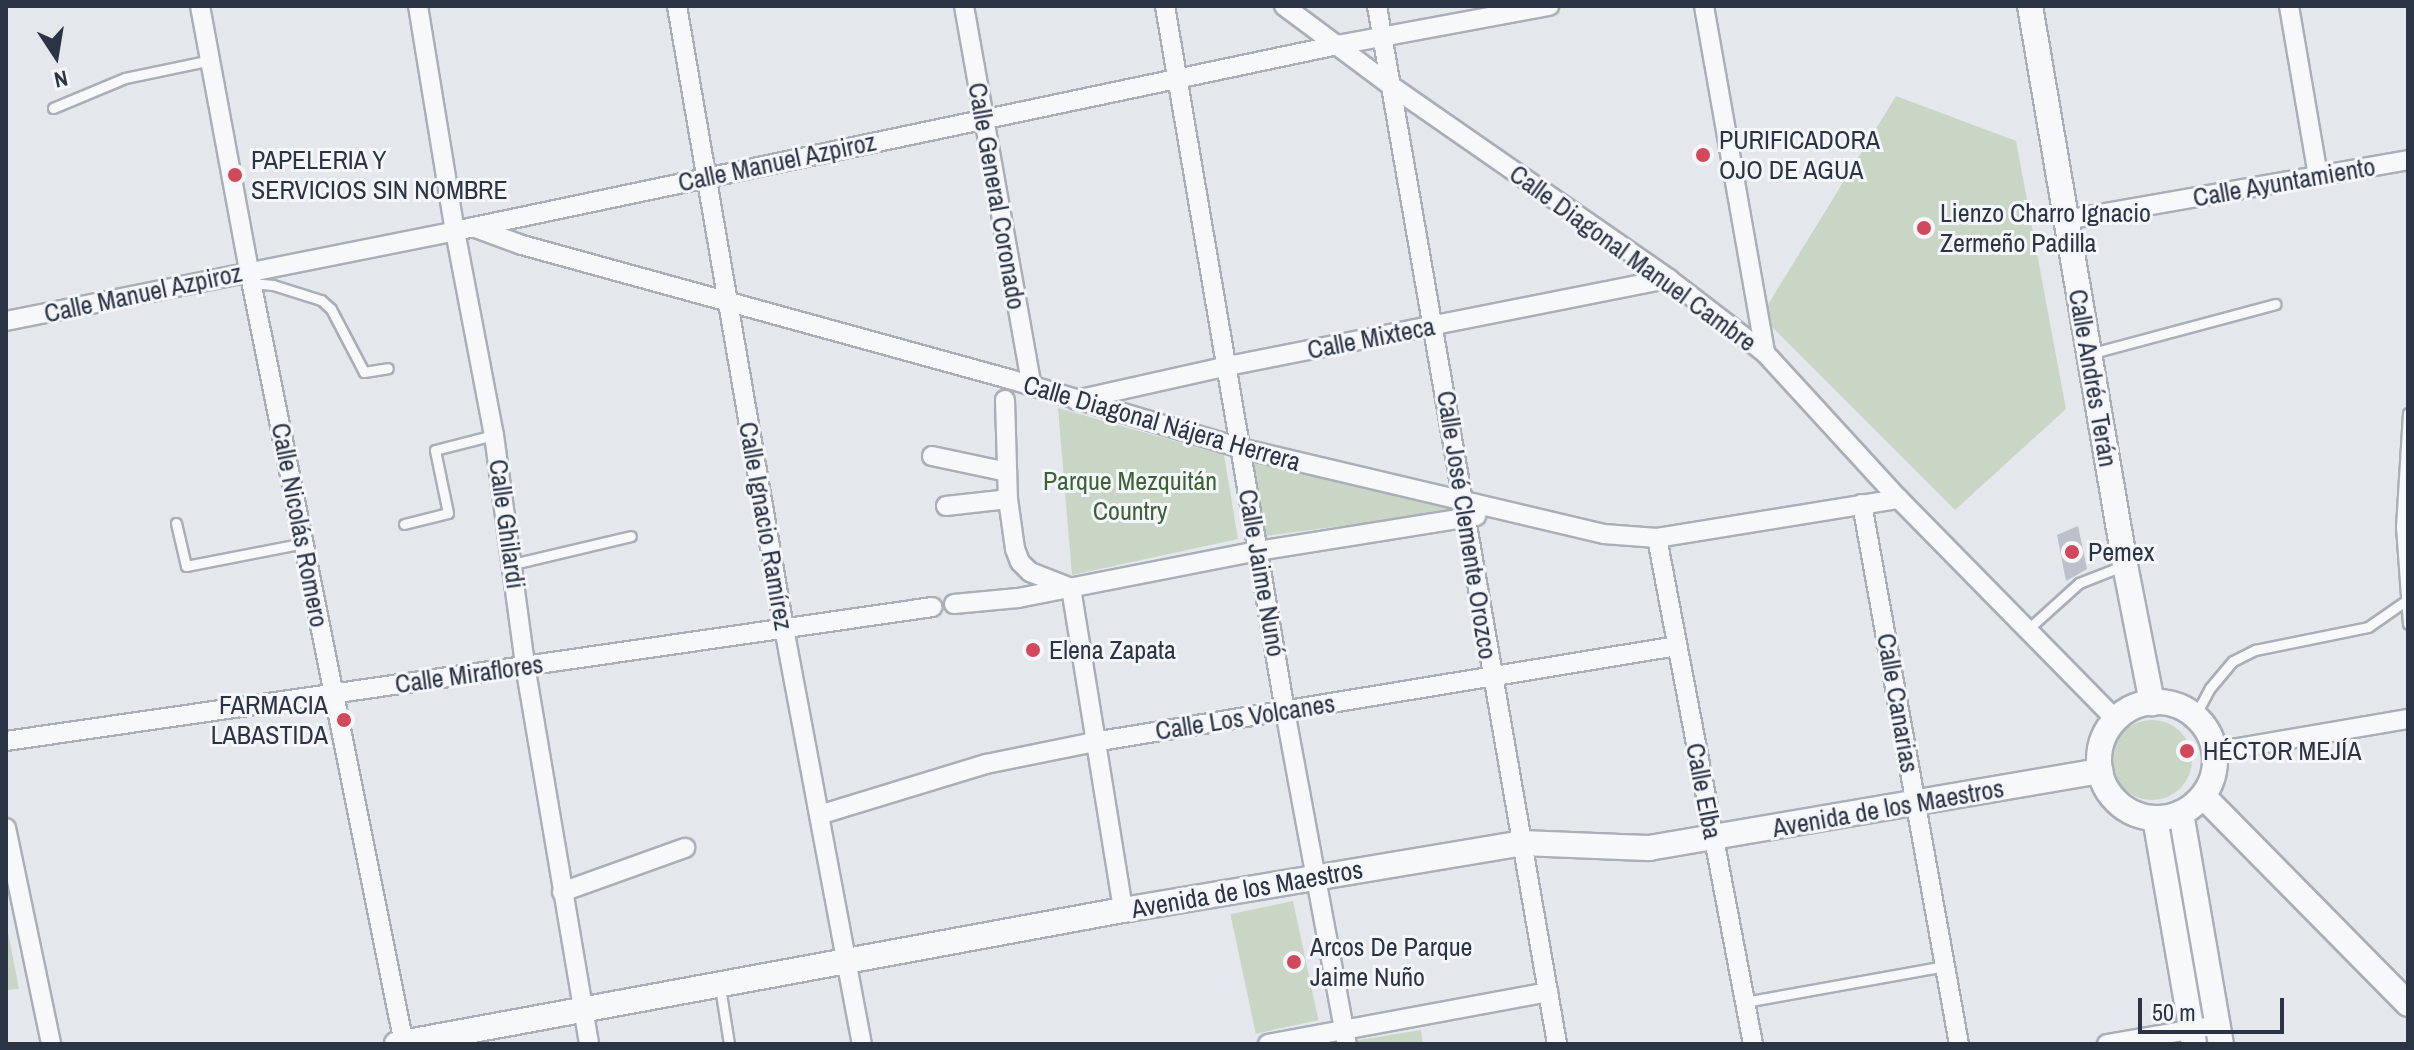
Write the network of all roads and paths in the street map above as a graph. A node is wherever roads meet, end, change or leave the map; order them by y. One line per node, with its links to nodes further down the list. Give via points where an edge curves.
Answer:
1 (200, 6): 14 (street, Calle Nicolás Romero)
2 (418, 6): 23 (street, Calle Ghilardi)
3 (677, 6): 21 (street, Calle Ignacio Ramírez)
4 (964, 6): 18 (street, Calle General Coronado)
5 (1165, 6): 15 (street, Calle Jaime Nunó)
6 (1284, 6): 13 (street, Calle Diagonal Manuel Cambre)
7 (1377, 6): 12 (street, Calle José Clemente Orozco)
8 (1549, 6): 12 (street, Calle Manuel Azpiroz)
9 (1704, 6): 30 (street)
10 (2030, 6): 22 (street, Calle Andrés Terán)
11 (2289, 6): 20 (street)
12 (1381, 38): 13 (street, Calle Manuel Azpiroz); 16 (street, Calle José Clemente Orozco)
13 (1338, 45): 15 (street, Calle Manuel Azpiroz); 16 (street, Calle Diagonal Manuel Cambre)
14 (211, 60): 17 (lane, via 125,78); 24 (street, Calle Nicolás Romero)
15 (1178, 79): 18 (street, Calle Manuel Azpiroz); 32 (street, Calle Jaime Nunó)
16 (1390, 85): 25 (street, Calle Diagonal Manuel Cambre); 29 (street, Calle José Clemente Orozco)
17 (53, 108)
18 (982, 119): 21 (street, Calle Manuel Azpiroz); 34 (street, Calle General Coronado)
19 (2408, 160): 20 (street, Calle Ayuntamiento)
20 (2318, 175): 22 (street, Calle Ayuntamiento)
21 (705, 177): 23 (street, Calle Manuel Azpiroz); 26 (street, Calle Ignacio Ramírez)
22 (2065, 220): 31 (street, Calle Andrés Terán)
23 (464, 229): 24 (street, Calle Manuel Azpiroz); 26 (street, Calle Diagonal Nájera Herrera); 38 (street, Calle Ghilardi)
24 (250, 277): 28 (street, Calle Manuel Azpiroz); 33 (lane, via 321,300 364,372); 51 (street, Calle Nicolás Romero)
25 (1669, 279): 29 (street, Calle Mixteca); 30 (street, Calle Diagonal Manuel Cambre)
26 (728, 304): 34 (street, Calle Diagonal Nájera Herrera); 60 (street, Calle Ignacio Ramírez)
27 (2275, 304): 31 (lane)
28 (6, 321)
29 (1434, 326): 32 (street, Calle Mixteca); 46 (street, Calle José Clemente Orozco)
30 (1765, 353): 43 (street, Calle Diagonal Manuel Cambre)
31 (2089, 354): 54 (street, Calle Andrés Terán)
32 (1228, 366): 36 (street, Calle Mixteca); 39 (street, Calle Jaime Nunó)
33 (388, 368)
34 (1032, 386): 36 (street, Calle Diagonal Nájera Herrera)
35 (1005, 400): 41 (street)
36 (1073, 401): 39 (street, Calle Diagonal Nájera Herrera)
37 (2408, 413): 56 (lane, via 2401,526)
38 (494, 435): 48 (lane, via 435,450 448,513); 53 (street, Calle Ghilardi)
39 (1240, 448): 46 (street, Calle Diagonal Nájera Herrera); 52 (street, Calle Jaime Nunó)
40 (932, 456): 41 (street)
41 (1007, 472): 42 (street)
42 (1008, 499): 45 (street); 55 (street, via 1020,562 1030,572)
43 (1899, 499): 44 (street, Calle Diagonal Nájera Herrera); 61 (street, Calle Diagonal Manuel Cambre)
44 (1862, 504): 50 (street, Calle Diagonal Nájera Herrera); 76 (street, Calle Canarias)
45 (946, 506)
46 (1464, 509): 50 (street, Calle Diagonal Nájera Herrera); 52 (street); 64 (street, Calle José Clemente Orozco)
47 (176, 523): 51 (lane, via 186,566)
48 (404, 524)
49 (631, 536): 53 (lane)
50 (1657, 538): 62 (street, Calle Elba)
51 (304, 543): 65 (street, Calle Nicolás Romero)
52 (1258, 551): 55 (street); 67 (street, Calle Jaime Nunó)
53 (513, 564): 63 (street, Calle Ghilardi)
54 (2125, 565): 61 (lane, via 2079,583); 66 (street, Calle Andrés Terán)
55 (1071, 588): 57 (street); 72 (street)
56 (2404, 602): 59 (lane); 68 (lane, via 2368,627 2255,650 2233,661)
57 (954, 604)
58 (932, 607): 60 (street, Calle Miraflores)
59 (2408, 624)
60 (784, 628): 63 (street, Calle Miraflores); 78 (street, Calle Ignacio Ramírez)
61 (2027, 630): 70 (street, Calle Diagonal Manuel Cambre)
62 (1677, 646): 64 (street, Calle Los Volcanes); 81 (street, Calle Elba)
63 (525, 665): 65 (street, Calle Miraflores); 85 (street, Calle Ghilardi)
64 (1492, 677): 67 (street, Calle Los Volcanes); 82 (street, Calle José Clemente Orozco)
65 (334, 694): 71 (street, Calle Miraflores); 98 (street, Calle Nicolás Romero)
66 (2152, 703): 68 (street); 70 (street)
67 (1285, 711): 72 (street, Calle Los Volcanes); 84 (street, Calle Jaime Nunó)
68 (2195, 716): 73 (street)
69 (2408, 719): 73 (street)
70 (2116, 720): 74 (street, via 2102,743)
71 (6, 741)
72 (1094, 742): 78 (street, Calle Los Volcanes, via 986,764); 86 (street)
73 (2214, 752): 75 (street, via 2213,777)
74 (2100, 771): 76 (street, Avenida de los Maestros); 79 (street, via 2119,804)
75 (2203, 796): 77 (street); 92 (street)
76 (1916, 803): 81 (street, Avenida de los Maestros); 88 (street, Calle Canarias)
77 (2181, 813): 79 (street); 94 (street)
78 (819, 815): 87 (street, Calle Ignacio Ramírez)
79 (2155, 818): 96 (street)
80 (6, 828): 97 (street)
81 (1713, 838): 82 (street, Avenida de los Maestros, via 1649,848); 91 (street, Calle Elba)
82 (1522, 843): 84 (street, Avenida de los Maestros); 90 (street, Calle José Clemente Orozco)
83 (685, 848): 85 (street)
84 (1315, 876): 86 (street, Avenida de los Maestros); 95 (street, Calle Jaime Nunó)
85 (562, 892): 93 (street, Calle Ghilardi)
86 (1123, 910): 87 (street, Avenida de los Maestros)
87 (846, 960): 89 (street, Avenida de los Maestros); 101 (street, Calle Ignacio Ramírez)
88 (1945, 966): 91 (lane); 105 (street, Calle Canarias)
89 (719, 983): 93 (street, Avenida de los Maestros); 100 (lane)
90 (1548, 992): 95 (street); 103 (street, Calle José Clemente Orozco)
91 (1745, 1002): 104 (street, Calle Elba)
92 (2408, 1004)
93 (583, 1009): 98 (street, Avenida de los Maestros); 99 (street, Calle Ghilardi)
94 (2220, 1034): 96 (street)
95 (1346, 1037): 102 (street)
96 (2193, 1037): 106 (street)
97 (51, 1044)
98 (402, 1044)
99 (589, 1044)
100 (729, 1044)
101 (862, 1044)
102 (1268, 1044)
103 (1557, 1044)
104 (1753, 1044)
105 (1959, 1044)
106 (2107, 1044)

